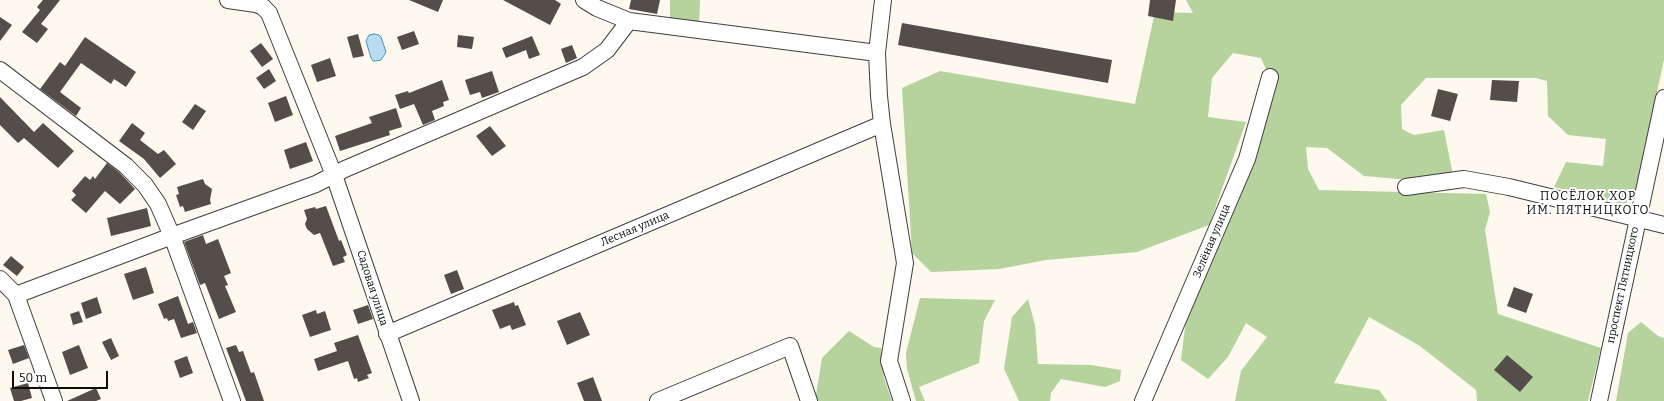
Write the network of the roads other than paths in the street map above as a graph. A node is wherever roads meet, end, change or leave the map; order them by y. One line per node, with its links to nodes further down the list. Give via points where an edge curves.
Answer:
1 (228, 0): 10 (street, Садовая улица, via 256,4 269,14)
2 (584, 0): 4 (street)
3 (883, 0): 5 (street)
4 (629, 21): 5 (street); 10 (street, via 607,50 582,67)
5 (877, 53): 9 (street)
6 (0, 70): 14 (street, via 126,166 146,186 158,204)
7 (1270, 77): 24 (street, Зелёная улица, via 1247,159)
8 (1664, 98): 12 (street, проспект Пятницкого)
9 (882, 124): 17 (street, Лесная улица); 23 (street, via 906,263 890,361)
10 (334, 175): 14 (street, via 316,184); 17 (street, Садовая улица)
11 (1406, 187): 12 (street, via 1464,179 1509,187)
12 (1638, 218): 13 (street); 25 (street, проспект Пятницкого)
13 (1664, 225)
14 (172, 236): 16 (street); 19 (street)
15 (0, 279): 16 (street)
16 (16, 295): 18 (street)
17 (387, 334): 20 (street, Садовая улица)
18 (54, 401)
19 (232, 401)
20 (410, 401)
21 (658, 401): 22 (street, via 790,346)
22 (809, 401)
23 (902, 401)
24 (1143, 401)
25 (1599, 401)

